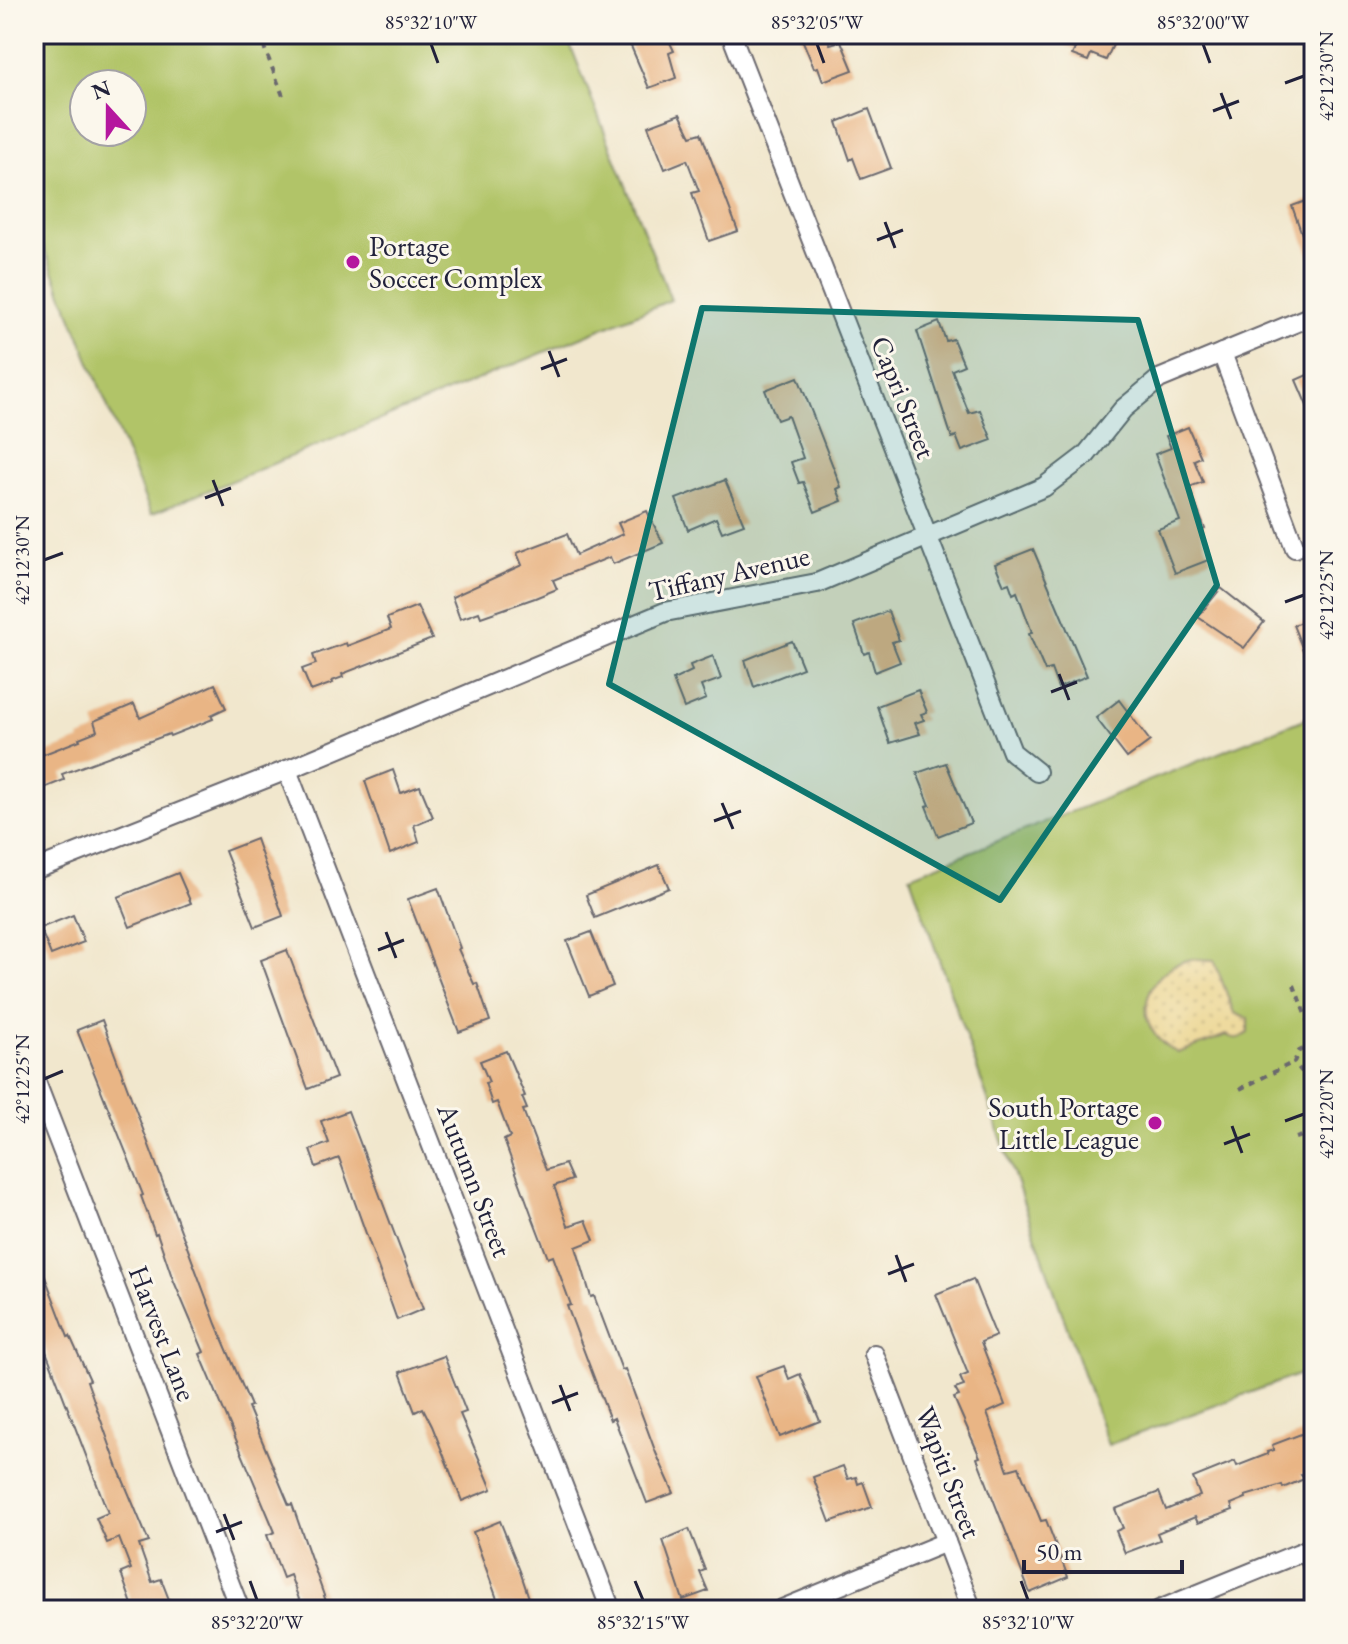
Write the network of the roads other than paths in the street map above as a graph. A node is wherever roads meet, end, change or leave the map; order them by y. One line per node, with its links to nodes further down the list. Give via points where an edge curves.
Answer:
1 (731, 34): 4 (street, Capri Street)
2 (1314, 315): 3 (street, Tiffany Avenue)
3 (1222, 353): 4 (street, Tiffany Avenue, via 1159,379 1123,409 1086,455 1044,487); 5 (street)
4 (928, 535): 6 (street, Tiffany Avenue, via 817,583 665,612); 7 (street, Capri Street, via 1012,752)
5 (1295, 548)
6 (287, 770): 8 (street, Tiffany Avenue); 15 (street, Autumn Street)
7 (1037, 772)
8 (34, 870)
9 (34, 1077): 14 (street, Harvest Lane)
10 (874, 1354): 11 (street, Wapiti Street)
11 (946, 1542): 16 (street); 17 (street, Wapiti Street)
12 (1310, 1548): 13 (street); 18 (street)
13 (1314, 1569)
14 (240, 1610)
15 (611, 1610)
16 (780, 1610)
17 (972, 1610)
18 (1159, 1610)

